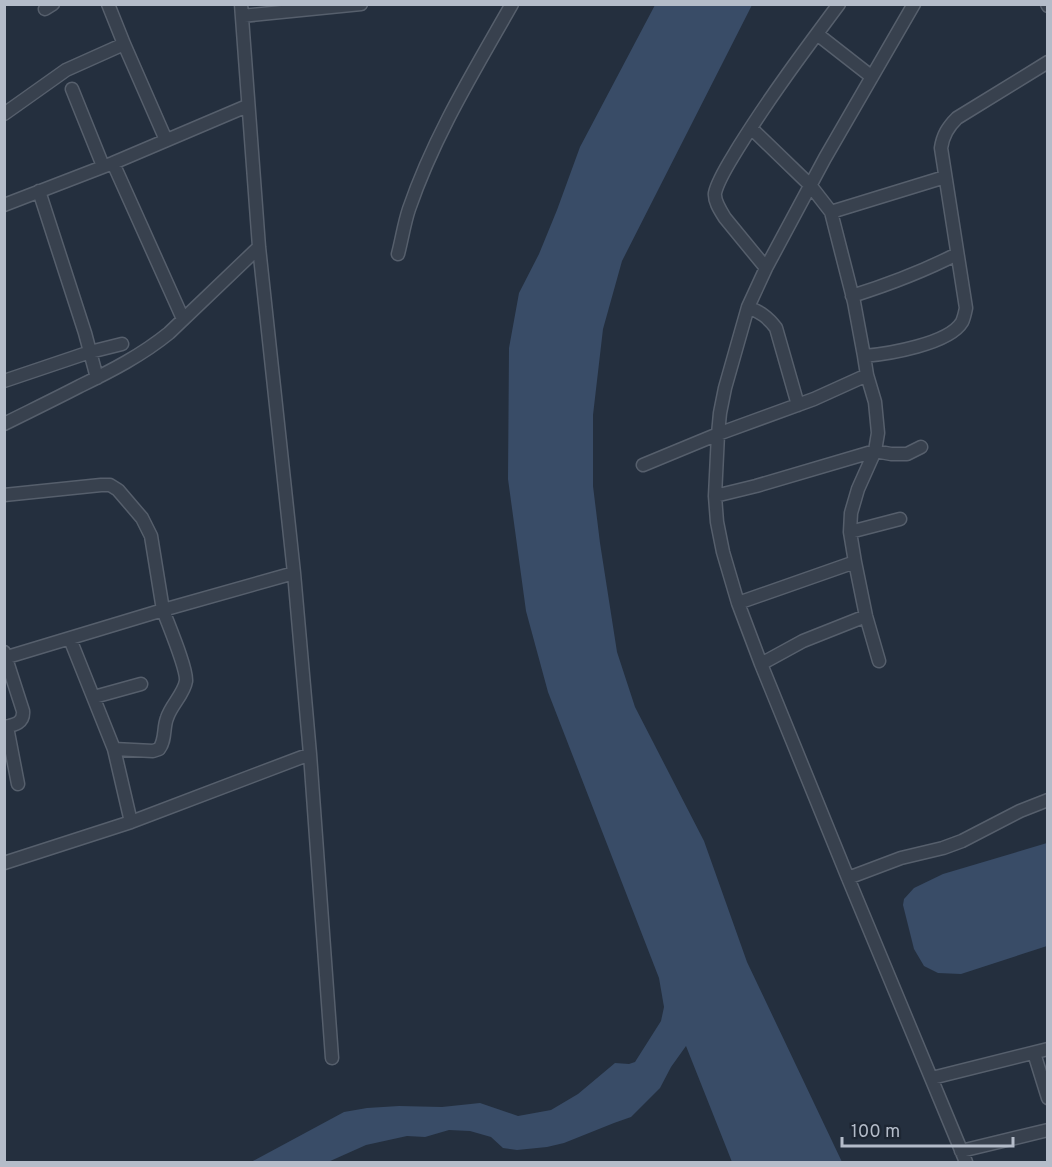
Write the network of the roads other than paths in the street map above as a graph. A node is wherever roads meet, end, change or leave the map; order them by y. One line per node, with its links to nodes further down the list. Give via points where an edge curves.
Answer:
1 (108, 4): 8 (street)
2 (360, 4): 6 (street)
3 (512, 4): 23 (street, via 435,146 409,210)
4 (839, 4): 7 (street)
5 (914, 4): 10 (street)
6 (241, 10): 12 (street)
7 (817, 34): 10 (street); 14 (street)
8 (124, 44): 13 (street, via 66,70); 15 (street)
9 (1047, 62): 17 (street, via 957,118 948,128 941,148)
10 (872, 77): 18 (street)
11 (72, 89): 16 (street)
12 (247, 106): 15 (street); 22 (street)
13 (4, 114)
14 (751, 128): 18 (street); 25 (street, via 715,195 725,218)
15 (166, 141): 16 (street)
16 (108, 164): 19 (street); 28 (street)
17 (945, 177): 21 (street); 24 (street)
18 (810, 185): 21 (street); 25 (street)
19 (39, 191): 20 (street); 30 (street)
20 (4, 205)
21 (831, 212): 26 (street)
22 (259, 247): 28 (street); 46 (street)
23 (398, 254)
24 (957, 254): 26 (street, via 895,283); 31 (street, via 966,308 956,329 921,346)
25 (766, 268): 27 (street)
26 (852, 296): 31 (street)
27 (748, 307): 35 (street, via 770,319 776,328); 37 (street, via 725,388)
28 (183, 319): 33 (street, via 154,346)
29 (122, 344): 30 (street)
30 (90, 352): 33 (street); 34 (street)
31 (864, 356): 32 (street)
32 (867, 375): 35 (street); 39 (street, via 878,433)
33 (97, 378): 36 (street)
34 (4, 381)
35 (798, 405): 37 (street)
36 (4, 424)
37 (718, 434): 40 (street); 42 (street)
38 (921, 447): 39 (street, via 907,454)
39 (875, 451): 42 (street); 44 (street, via 854,501)
40 (643, 465)
41 (4, 495): 48 (street, via 101,485 118,490 142,518 151,536)
42 (715, 496): 47 (street, via 723,552)
43 (900, 519): 44 (street)
44 (850, 532): 45 (street)
45 (855, 561): 47 (street); 49 (street)
46 (294, 573): 48 (street); 58 (street)
47 (738, 603): 53 (street)
48 (163, 610): 50 (street); 57 (street, via 186,681 170,709 159,749)
49 (866, 616): 52 (street); 53 (street, via 803,641)
50 (70, 639): 51 (street); 55 (street)
51 (5, 656): 56 (street, via 24,717)
52 (879, 661)
53 (761, 664): 63 (street)
54 (141, 684): 55 (street)
55 (94, 697): 57 (street)
56 (6, 727): 59 (street)
57 (114, 749): 61 (street)
58 (310, 754): 61 (street); 66 (street)
59 (18, 784)
60 (1047, 800): 63 (street, via 962,841)
61 (131, 822): 62 (street)
62 (4, 863)
63 (848, 878): 67 (street)
64 (1047, 1049): 65 (street)
65 (1034, 1053): 67 (street); 68 (street)
66 (332, 1058)
67 (932, 1078): 70 (street)
68 (1047, 1098)
69 (1047, 1130): 70 (street)
70 (964, 1157)

